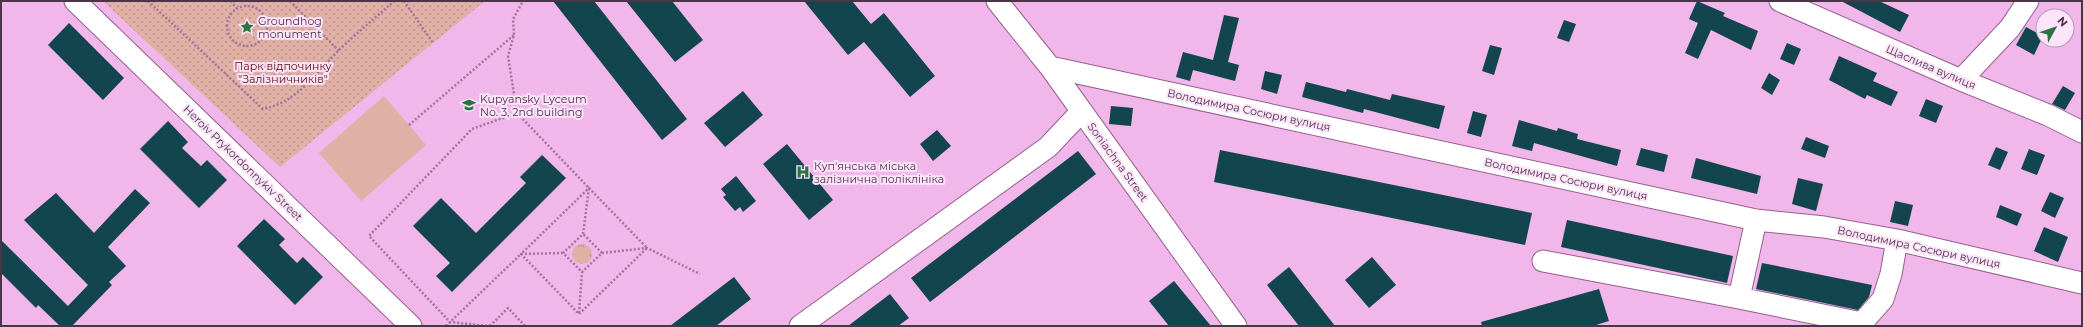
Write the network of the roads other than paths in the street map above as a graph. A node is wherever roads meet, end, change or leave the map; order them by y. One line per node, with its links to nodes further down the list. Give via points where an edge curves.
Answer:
1 (75, 1): 14 (street, Heroiv Prykordonnykiv Street)
2 (997, 1): 5 (street, Soniachna Street)
3 (1780, 1): 6 (street, Щаслива вулиця)
4 (2028, 1): 6 (street, via 2010,28)
5 (1050, 67): 7 (street, Soniachna Street); 9 (street, Володимира Сосюри вулиця)
6 (1961, 80): 8 (street, Щаслива вулиця, via 2048,115)
7 (1082, 112): 15 (street, via 1048,147); 16 (street, Soniachna Street)
8 (2082, 132)
9 (1756, 220): 10 (street, Володимира Сосюри вулиця, via 1824,227); 13 (street)
10 (1897, 240): 12 (street, Володимира Сосюри вулиця); 13 (street, via 1891,274 1883,299 1862,323)
11 (1543, 261): 13 (street)
12 (2082, 283)
13 (1739, 298)
14 (411, 326)
15 (800, 326)
16 (1236, 326)

